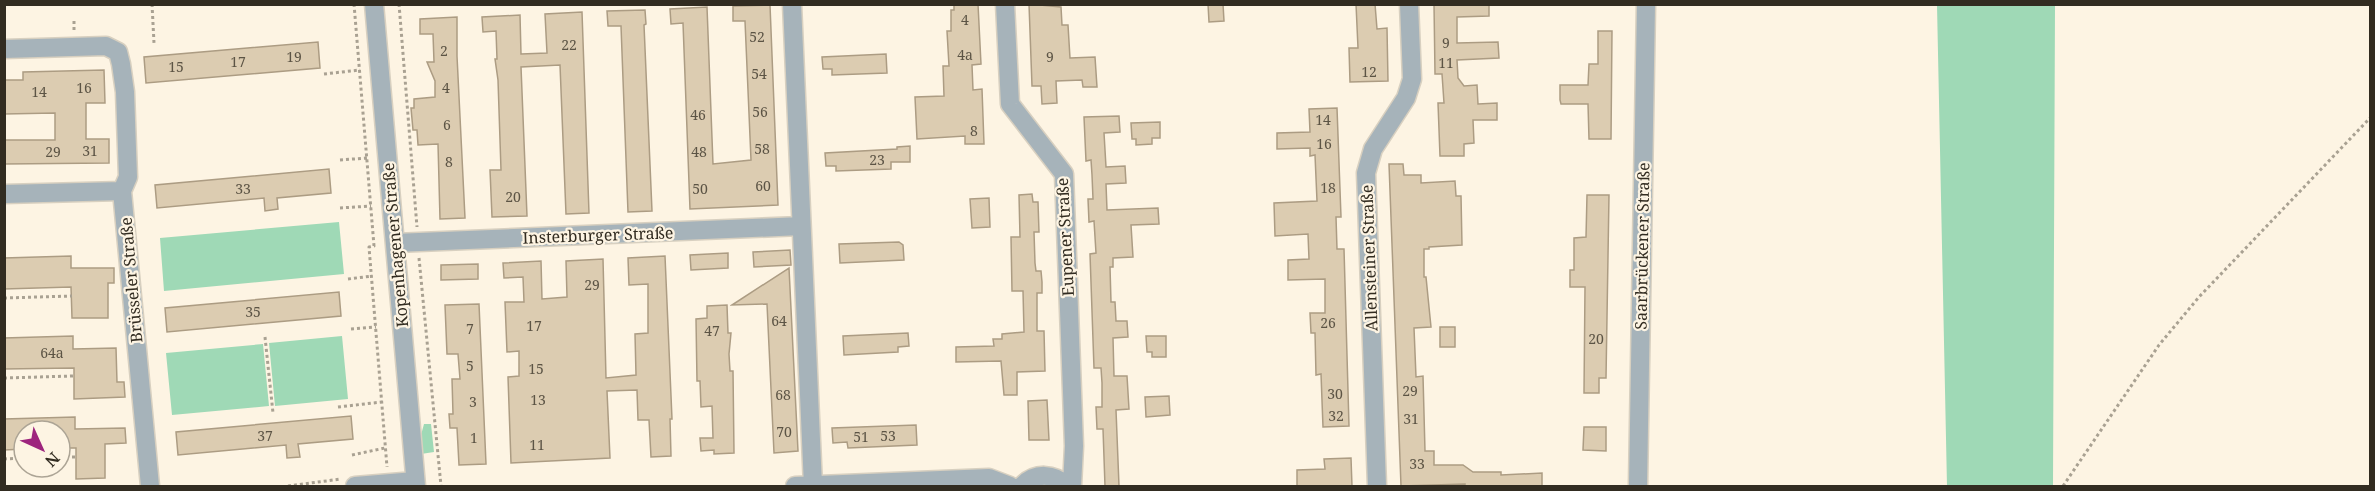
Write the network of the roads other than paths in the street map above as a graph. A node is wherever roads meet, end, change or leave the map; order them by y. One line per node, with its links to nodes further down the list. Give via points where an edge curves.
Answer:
1 (374, 4): 10 (street, Kopenhagener Straße)
2 (792, 4): 9 (street)
3 (1005, 4): 19 (street, Eupener Straße, via 1010,104 1064,174 1074,446)
4 (1409, 4): 20 (street, Allensteiner Straße, via 1413,79 1406,98 1373,149 1366,173)
5 (1646, 4): 21 (street, Saarbrückener Straße)
6 (4, 49): 7 (street, Brüsseler Straße, via 106,46 117,52 125,92 128,177)
7 (122, 191): 8 (street); 13 (street, Brüsseler Straße)
8 (4, 194)
9 (801, 226): 10 (street, Insterburger Straße); 15 (street)
10 (395, 243): 12 (street, Kopenhagener Straße)
11 (351, 482): 12 (street)
12 (415, 484)
13 (150, 486)
14 (795, 486): 15 (street)
15 (813, 486): 16 (street, via 989,478)
16 (1010, 486)
17 (1022, 486): 18 (street, via 1040,475 1054,477)
18 (1067, 486)
19 (1072, 486)
20 (1377, 486)
21 (1638, 486)

